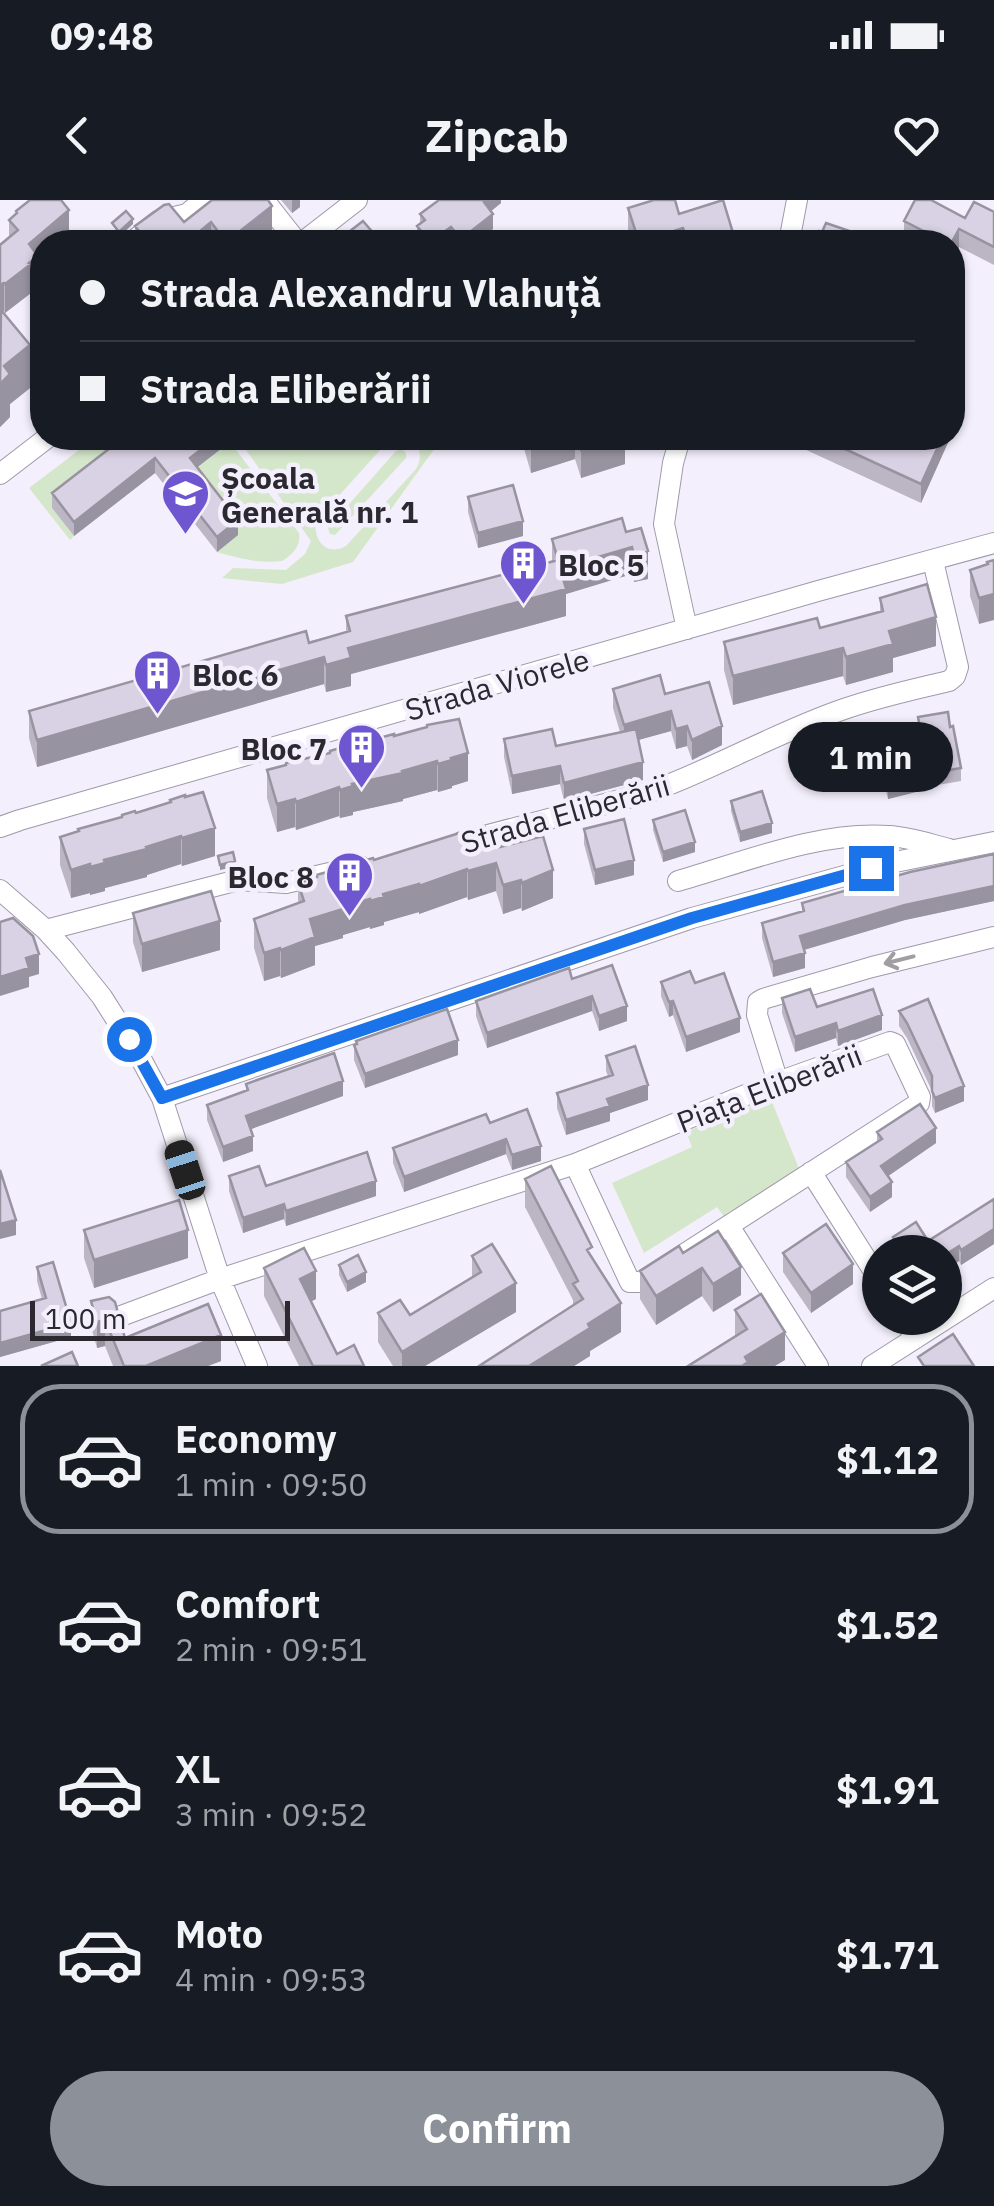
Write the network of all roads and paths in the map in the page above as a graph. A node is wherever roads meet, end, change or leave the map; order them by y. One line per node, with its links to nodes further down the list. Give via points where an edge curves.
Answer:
1 (204, 200): 5 (street)
2 (264, 200): 6 (street)
3 (358, 200): 7 (street)
4 (798, 200): 8 (street)
5 (148, 230)
6 (290, 230)
7 (317, 230)
8 (792, 230)
9 (31, 450): 11 (street)
10 (677, 450): 14 (street, via 664,524)
11 (0, 474)
12 (994, 543): 13 (street, Strada Viorele)
13 (933, 561): 14 (street, Strada Viorele); 17 (street, Strada Eliberării, via 958,668 950,681 843,709 650,792)
14 (687, 630): 15 (street, Strada Viorele)
15 (0, 827)
16 (994, 842): 18 (street)
17 (436, 848)
18 (952, 850): 20 (street, via 893,836 850,837); 26 (street, via 692,918)
19 (380, 861): 23 (street, via 286,883 238,880)
20 (678, 881)
21 (0, 890): 22 (street)
22 (9, 908): 23 (street)
23 (46, 930): 26 (street, via 102,997)
24 (994, 937): 25 (street, one-way to 25, via 763,998 757,1015)
25 (778, 1082): 27 (street, Piața Eliberării); 28 (street, Piața Eliberării, via 893,1042 920,1096 920,1103)
26 (162, 1098): 31 (street)
27 (575, 1164): 29 (street, Piața Eliberării, via 630,1282); 31 (street, Piața Eliberării)
28 (811, 1172): 29 (street, Piața Eliberării); 30 (street)
29 (729, 1226): 37 (street)
30 (862, 1253)
31 (220, 1280): 33 (street, Piața Eliberării); 36 (street)
32 (994, 1288): 35 (street)
33 (121, 1316)
34 (914, 1335): 35 (street)
35 (916, 1338): 38 (street)
36 (258, 1366)
37 (818, 1366)
38 (872, 1366)

